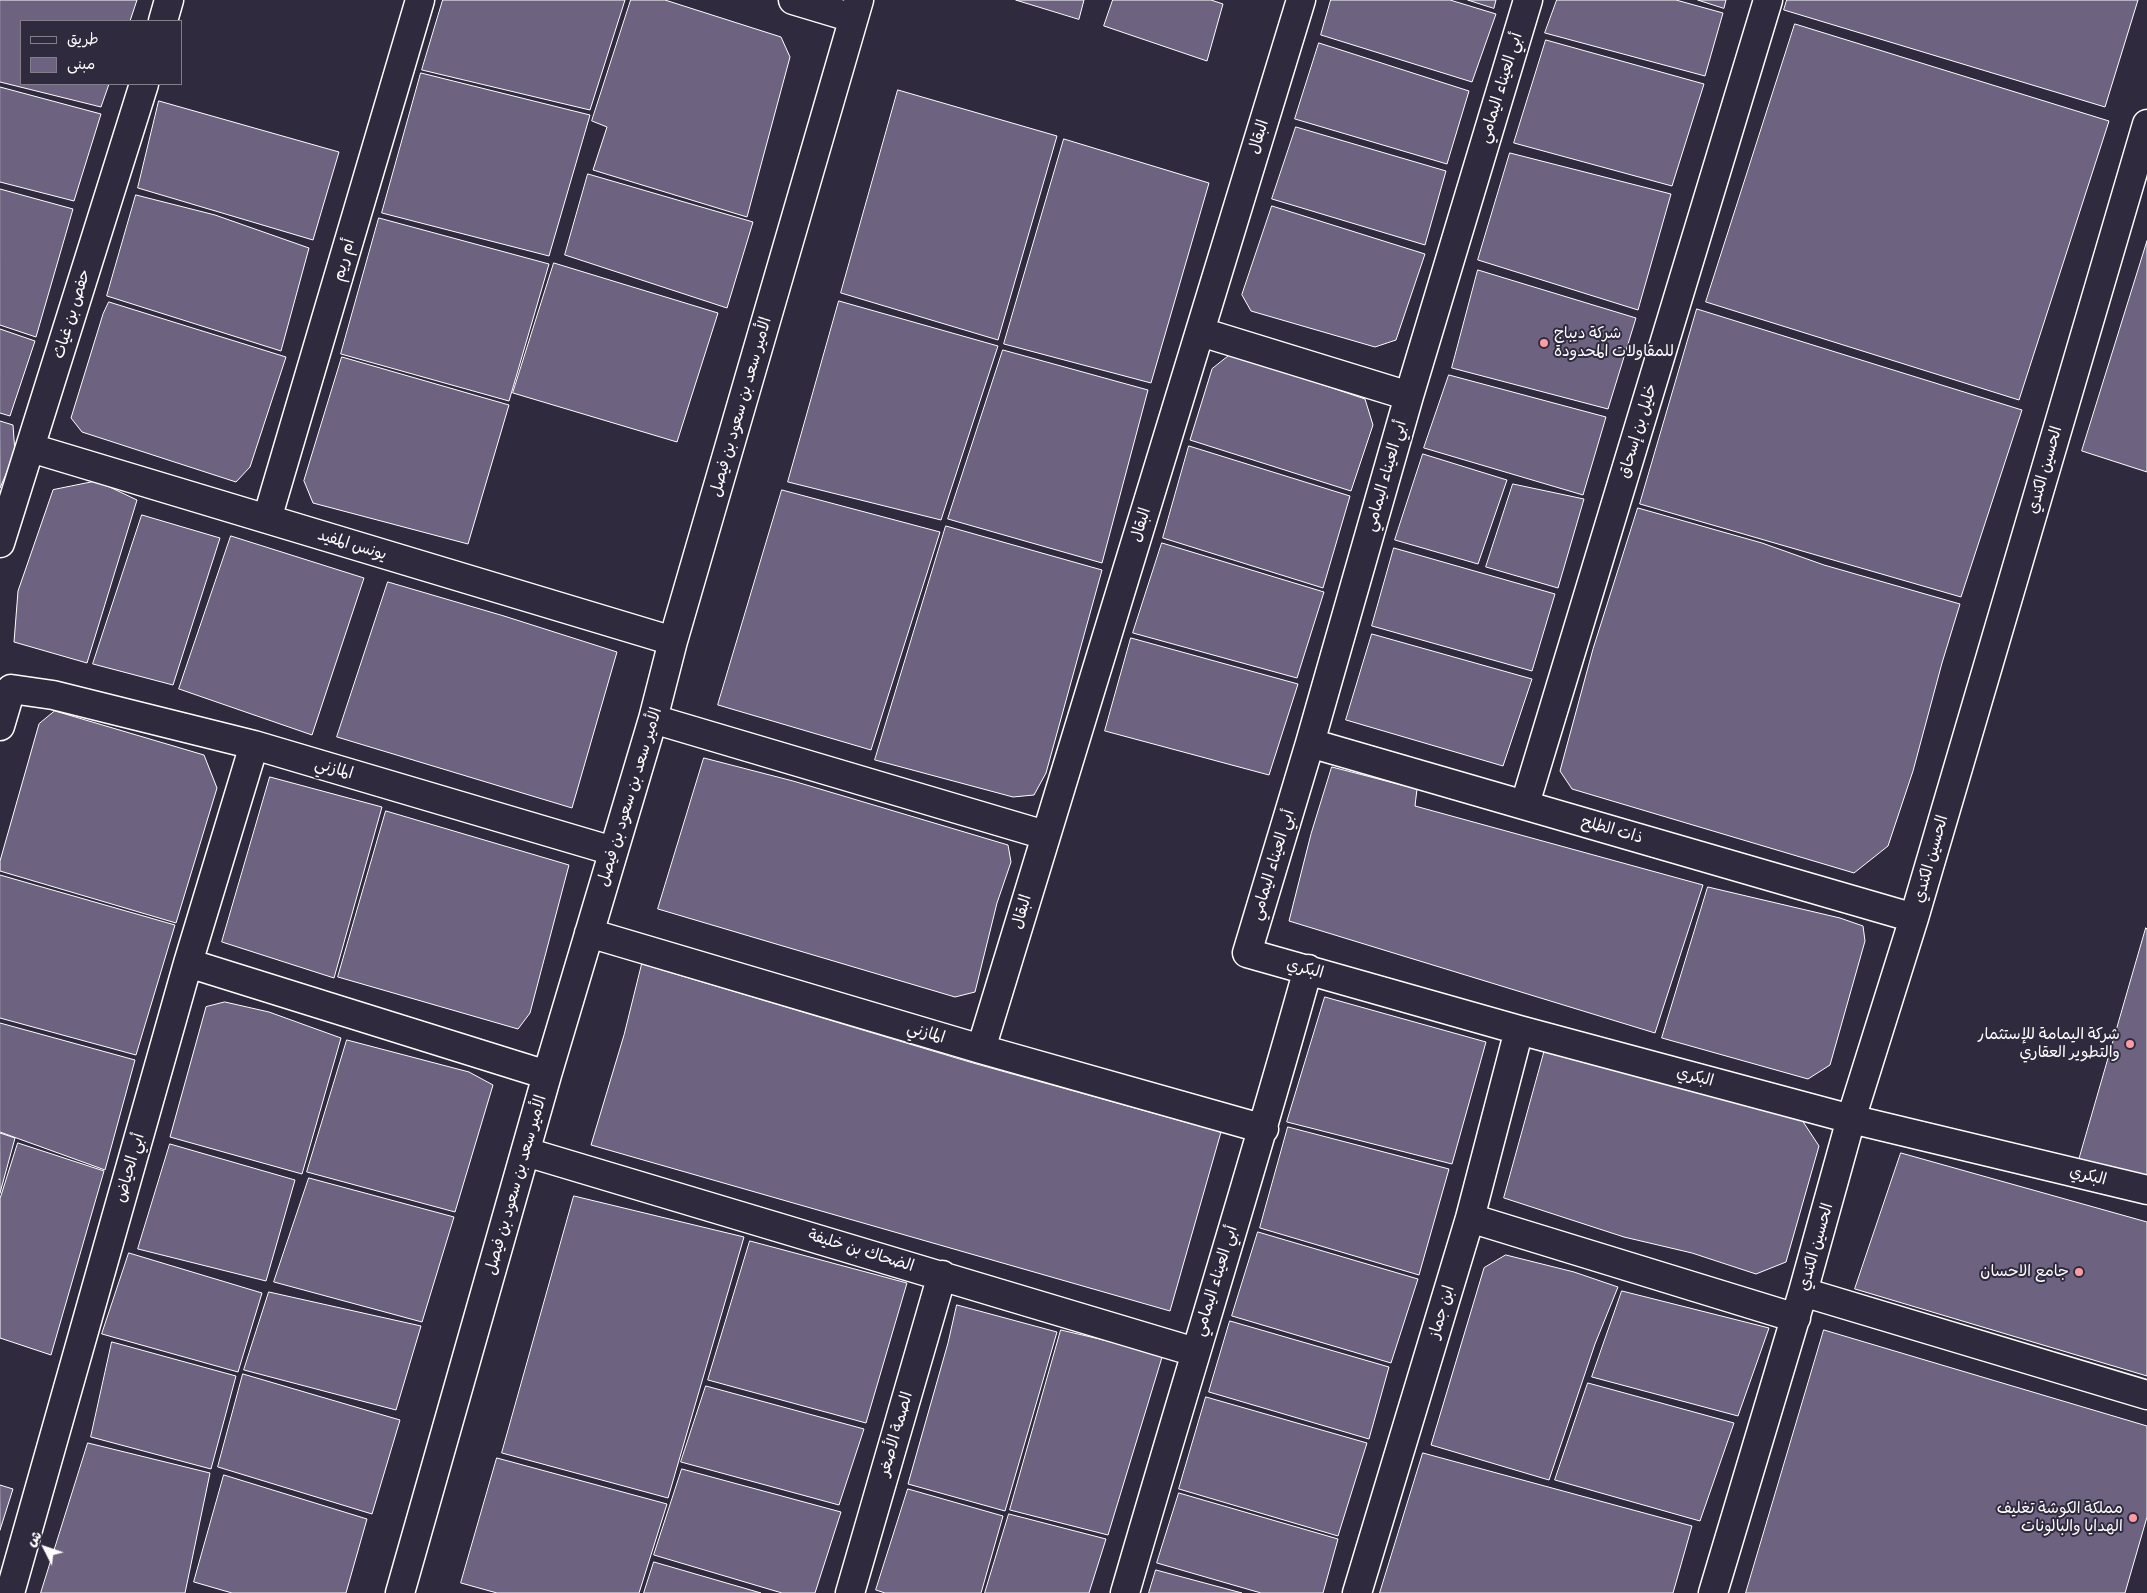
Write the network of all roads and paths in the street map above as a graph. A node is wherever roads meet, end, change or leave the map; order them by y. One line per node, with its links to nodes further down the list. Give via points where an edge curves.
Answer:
1 (169, 0): 8 (street)
2 (420, 0): 14 (street, أم ريم)
3 (793, 0): 7 (street)
4 (1301, 0): 11 (street, البقال)
5 (1528, 0): 12 (street, أبي العيناء اليمامي)
6 (1768, 0): 22 (street, خليل بن إسحاق)
7 (856, 9): 16 (street, الأمير سعد بن سعود بن فيصل)
8 (163, 20)
9 (144, 85): 13 (street, حفص بن غياث)
10 (2147, 124): 25 (street, الحسين الكندي)
11 (1201, 332): 12 (street); 23 (street, البقال)
12 (1409, 396): 20 (street, أبي العيناء اليمامي)
13 (31, 448): 14 (street, يونس المفيد); 15 (street, حفص بن غياث)
14 (267, 519): 16 (street, يونس المفيد)
15 (0, 543)
16 (673, 641): 18 (street, الأمير سعد بن سعود بن فيصل)
17 (6, 688): 19 (street); 21 (street, المازني, via 53,696)
18 (653, 720): 23 (street); 24 (street, الأمير سعد بن سعود بن فيصل)
19 (0, 726)
20 (1310, 743): 22 (street, ذات الطلح); 27 (street, أبي العيناء اليمامي)
21 (254, 745): 24 (street, المازني); 28 (street, أبي الحياض)
22 (1525, 804): 25 (street, ذات الطلح)
23 (1045, 836): 31 (street, البقال)
24 (613, 851): 26 (street, الأمير سعد بن سعود بن فيصل)
25 (1914, 918): 33 (street, الحسين الكندي)
26 (589, 933): 31 (street, المازني); 32 (street, الأمير سعد بن سعود بن فيصل)
27 (1247, 953): 29 (street, البكري)
28 (188, 963): 32 (street); 43 (street, أبي الحياض)
29 (1308, 969): 30 (street, البكري); 34 (street, أبي العيناء اليمامي)
30 (1519, 1030): 33 (street, البكري); 37 (street, ابن جماز)
31 (981, 1049): 34 (street, المازني)
32 (547, 1075): 35 (street, الأمير سعد بن سعود بن فيصل)
33 (1851, 1119): 36 (street, البكري); 39 (street, الحسين الكندي)
34 (1264, 1129): 41 (street, أبي العيناء اليمامي)
35 (526, 1152): 38 (street, الضحاك بن خليفة); 44 (street, الأمير سعد بن سعود بن فيصل)
36 (2147, 1190)
37 (1470, 1218): 40 (street); 47 (street, ابن جماز)
38 (942, 1276): 41 (street, الضحاك بن خليفة); 45 (street, الصمة الأصغر)
39 (1803, 1292): 40 (street, الحسين الكندي); 42 (street)
40 (1796, 1318): 48 (street, الحسين الكندي)
41 (1195, 1352): 46 (street, أبي العيناء اليمامي)
42 (2147, 1395)
43 (10, 1593)
44 (400, 1593)
45 (850, 1593)
46 (1125, 1593)
47 (1357, 1593)
48 (1713, 1593)

